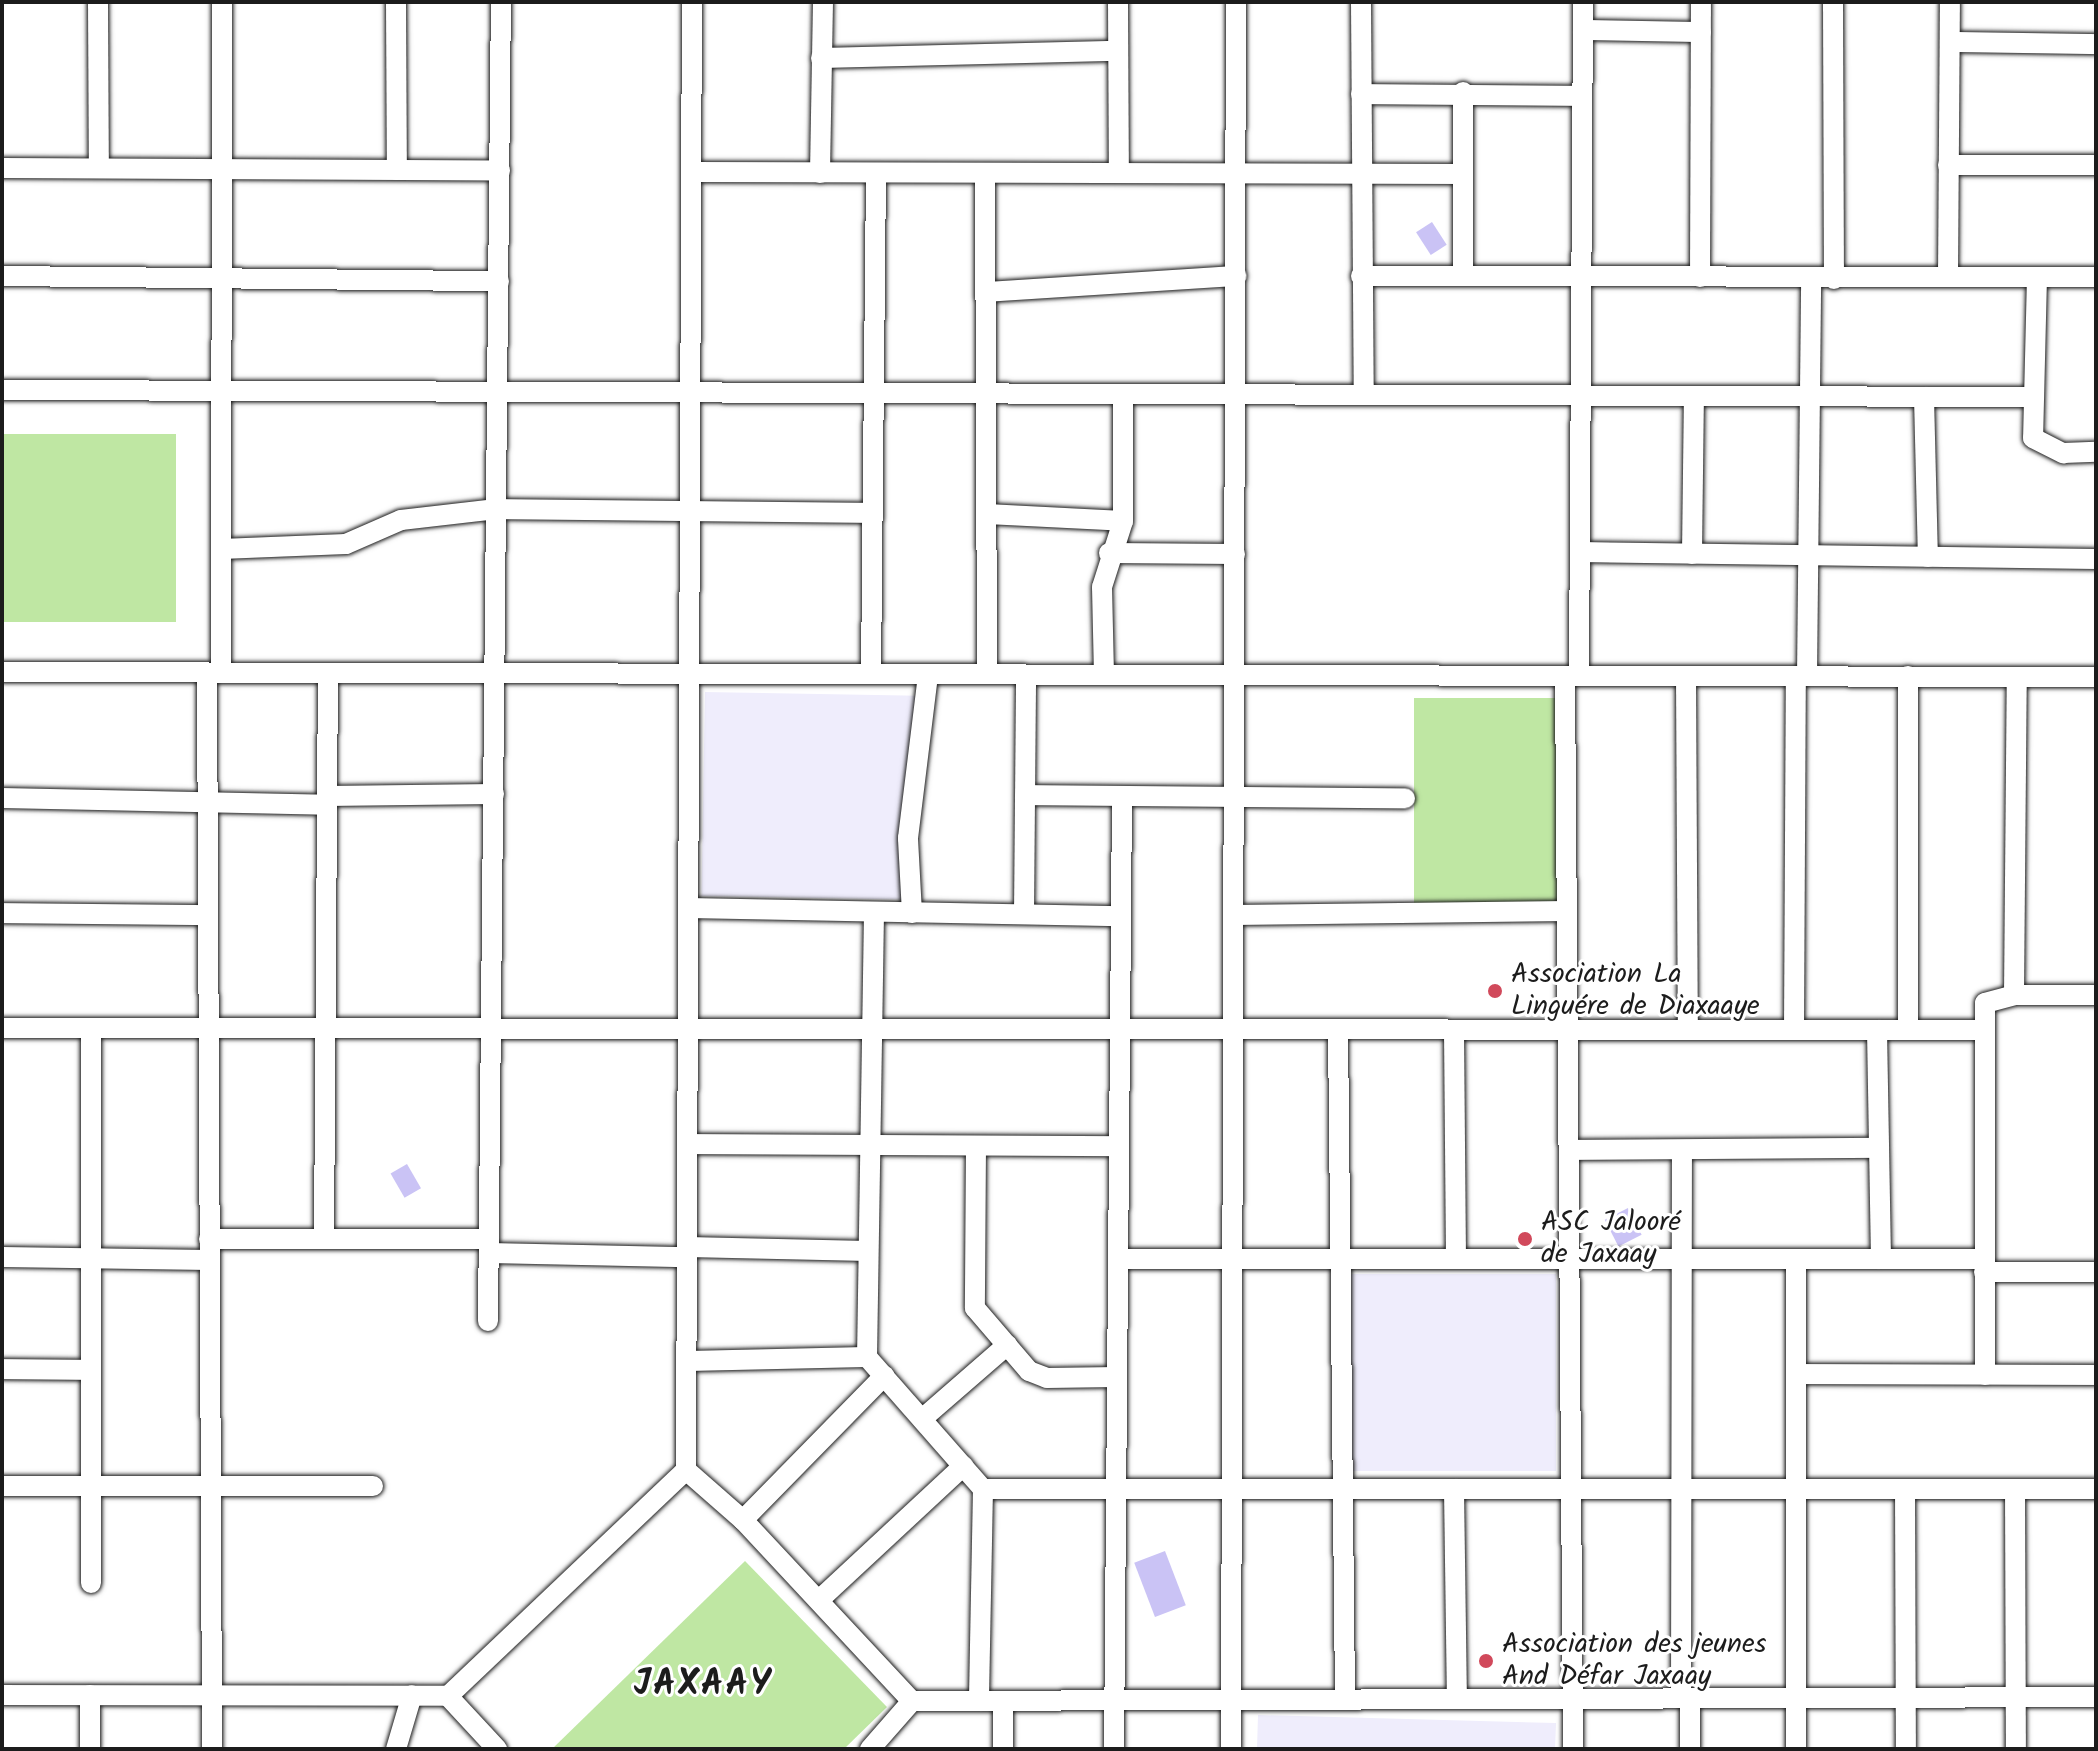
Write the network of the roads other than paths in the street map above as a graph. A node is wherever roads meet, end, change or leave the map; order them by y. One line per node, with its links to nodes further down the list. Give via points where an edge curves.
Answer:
1 (98, 2): 26 (street)
2 (222, 2): 27 (street)
3 (396, 2): 28 (street)
4 (501, 2): 29 (street)
5 (692, 2): 30 (street)
6 (823, 2): 19 (street)
7 (1118, 2): 18 (street)
8 (1236, 2): 34 (street)
9 (1361, 2): 21 (street)
10 (1583, 2): 14 (street)
11 (1701, 2): 15 (street)
12 (1833, 2): 48 (street)
13 (1950, 2): 16 (street)
14 (1583, 30): 15 (street); 22 (street)
15 (1701, 32): 43 (street)
16 (1950, 42): 17 (street); 23 (street)
17 (2096, 44)
18 (1118, 51): 19 (street); 33 (street)
19 (821, 58): 31 (street)
20 (1463, 92): 21 (street); 22 (street); 37 (street)
21 (1361, 94): 36 (street)
22 (1582, 96): 42 (street)
23 (1948, 165): 24 (street); 44 (street)
24 (2096, 165)
25 (2, 168): 26 (street)
26 (99, 168): 27 (street)
27 (222, 169): 28 (street); 47 (street)
28 (397, 170): 29 (street)
29 (500, 171): 50 (street)
30 (691, 172): 31 (street); 55 (street)
31 (820, 173): 35 (street)
32 (985, 173): 33 (street); 35 (street); 51 (street)
33 (1119, 173): 34 (street)
34 (1236, 173): 36 (street); 39 (street)
35 (876, 174): 56 (street)
36 (1361, 174): 37 (street); 40 (street)
37 (1463, 174): 41 (street)
38 (2, 276): 47 (street)
39 (1236, 276): 51 (street); 59 (street)
40 (1361, 276): 41 (street); 60 (street)
41 (1463, 276): 42 (street)
42 (1581, 276): 43 (street); 61 (street)
43 (1700, 277): 49 (street)
44 (1948, 277): 45 (street); 48 (street)
45 (2037, 277): 46 (street); 65 (street)
46 (2096, 277)
47 (222, 278): 50 (street); 53 (street)
48 (1834, 279): 49 (street)
49 (1811, 280): 63 (street)
50 (499, 281): 54 (street)
51 (986, 292): 57 (street)
52 (2, 390): 53 (street)
53 (221, 390): 54 (street); 72 (street)
54 (497, 391): 55 (street); 67 (street)
55 (690, 392): 56 (street); 68 (street)
56 (873, 392): 57 (street); 69 (street)
57 (986, 393): 58 (street); 70 (street)
58 (1123, 394): 59 (street); 71 (street)
59 (1235, 394): 60 (street); 75 (street)
60 (1364, 394): 61 (street)
61 (1581, 395): 62 (street); 73 (street)
62 (1694, 396): 63 (street); 76 (street)
63 (1809, 396): 64 (street); 77 (street)
64 (1924, 397): 65 (street); 78 (street)
65 (2030, 397): 66 (street, via 2033,438 2063,453)
66 (2096, 452)
67 (496, 509): 68 (street); 72 (street, via 401,520 346,544); 83 (street)
68 (690, 511): 69 (street); 84 (street)
69 (870, 513): 85 (street)
70 (987, 514): 71 (street); 87 (street)
71 (1123, 521): 74 (street)
72 (221, 549): 81 (street)
73 (1580, 552): 76 (street); 91 (street)
74 (1109, 553): 75 (street); 89 (street, via 1102,587)
75 (1235, 554): 90 (street)
76 (1692, 554): 77 (street)
77 (1808, 555): 78 (street); 93 (street)
78 (1928, 557): 79 (street)
79 (2096, 559)
80 (2, 672): 81 (street)
81 (214, 673): 82 (street); 103 (street)
82 (328, 673): 83 (street); 104 (street)
83 (495, 674): 84 (street); 97 (street)
84 (689, 674): 85 (street); 105 (street)
85 (871, 674): 86 (street)
86 (928, 674): 87 (street); 109 (street, via 908,838)
87 (987, 674): 88 (street)
88 (1026, 675): 89 (street); 98 (street)
89 (1104, 675): 90 (street)
90 (1234, 675): 91 (street); 100 (street)
91 (1572, 676): 92 (street); 106 (street)
92 (1686, 676): 93 (street); 128 (street)
93 (1801, 676): 94 (street); 129 (street)
94 (1908, 676): 95 (street); 131 (street)
95 (2017, 677): 96 (street); 114 (street)
96 (2096, 677)
97 (494, 794): 104 (street); 120 (street)
98 (1025, 795): 99 (street); 110 (street)
99 (1122, 796): 100 (street); 113 (street)
100 (1234, 797): 102 (street); 112 (street)
101 (2, 798): 103 (street)
102 (1405, 798)
103 (207, 799): 104 (street); 111 (street)
104 (327, 800): 119 (street)
105 (688, 908): 108 (street); 121 (street)
106 (1567, 911): 112 (street); 127 (street)
107 (2, 913): 111 (street)
108 (874, 913): 109 (street); 122 (street)
109 (912, 913): 110 (street)
110 (1024, 914): 113 (street)
111 (208, 915): 118 (street)
112 (1234, 915): 124 (street)
113 (1121, 916): 123 (street)
114 (2014, 995): 115 (street); 132 (street, via 1985,1003)
115 (2096, 995)
116 (2, 1028): 117 (street)
117 (91, 1028): 118 (street); 146 (street)
118 (208, 1028): 119 (street); 142 (street)
119 (326, 1028): 120 (street); 140 (street)
120 (491, 1028): 121 (street); 141 (street)
121 (688, 1029): 122 (street); 133 (street)
122 (872, 1029): 123 (street); 134 (street)
123 (1120, 1029): 124 (street); 136 (street)
124 (1233, 1029): 125 (street); 148 (street)
125 (1338, 1029): 126 (street); 149 (street)
126 (1454, 1030): 127 (street); 150 (street)
127 (1568, 1030): 128 (street); 138 (street)
128 (1688, 1030): 129 (street)
129 (1794, 1030): 130 (street)
130 (1877, 1030): 131 (street); 137 (street)
131 (1908, 1030): 132 (street)
132 (1982, 1030): 155 (street)
133 (687, 1144): 134 (street); 144 (street)
134 (870, 1146): 135 (street); 143 (street)
135 (976, 1146): 136 (street); 158 (street, via 975,1308)
136 (1119, 1146): 147 (street)
137 (1877, 1148): 139 (street); 154 (street)
138 (1569, 1150): 139 (street); 151 (street)
139 (1682, 1150): 152 (street)
140 (324, 1239): 141 (street); 142 (street)
141 (489, 1246): 144 (street); 157 (street)
142 (209, 1250): 146 (street); 173 (street)
143 (868, 1251): 144 (street); 159 (street)
144 (687, 1252): 160 (street)
145 (2, 1257): 146 (street)
146 (91, 1259): 162 (street)
147 (1118, 1259): 148 (street); 167 (street)
148 (1233, 1259): 149 (street); 177 (street)
149 (1340, 1259): 150 (street); 178 (street)
150 (1456, 1259): 151 (street)
151 (1569, 1259): 152 (street); 180 (street)
152 (1683, 1259): 153 (street); 181 (street)
153 (1796, 1259): 154 (street); 163 (street)
154 (1881, 1259): 155 (street)
155 (1984, 1266): 156 (street); 164 (street)
156 (2096, 1272)
157 (488, 1321)
158 (1007, 1345): 167 (street, via 1029,1371 1047,1378); 168 (street)
159 (867, 1357): 160 (street); 166 (street)
160 (687, 1361): 170 (street)
161 (2, 1369): 162 (street)
162 (91, 1370): 172 (street)
163 (1797, 1374): 164 (street); 182 (street)
164 (1985, 1375): 165 (street)
165 (2096, 1375)
166 (884, 1376): 168 (street); 186 (street)
167 (1117, 1377): 176 (street)
168 (922, 1419): 169 (street)
169 (963, 1466): 175 (street); 188 (street)
170 (686, 1470): 186 (street); 193 (street)
171 (2, 1486): 172 (street)
172 (91, 1486): 173 (street); 187 (street)
173 (210, 1486): 174 (street); 191 (street)
174 (373, 1486)
175 (983, 1489): 176 (street); 205 (street)
176 (1116, 1489): 177 (street); 202 (street)
177 (1232, 1489): 178 (street); 203 (street)
178 (1342, 1489): 179 (street); 199 (street)
179 (1454, 1489): 180 (street); 200 (street)
180 (1571, 1489): 181 (street); 201 (street)
181 (1683, 1489): 182 (street); 196 (street)
182 (1797, 1489): 183 (street); 197 (street)
183 (1905, 1489): 184 (street); 198 (street)
184 (2015, 1489): 185 (street); 194 (street)
185 (2096, 1489)
186 (743, 1520): 188 (street)
187 (91, 1583)
188 (819, 1600): 204 (street)
189 (2, 1695): 190 (street)
190 (90, 1695): 191 (street); 207 (street)
191 (212, 1695): 192 (street); 208 (street)
192 (412, 1695): 193 (street); 209 (street)
193 (448, 1696): 210 (street)
194 (2017, 1697): 195 (street); 198 (street); 219 (street)
195 (2096, 1697)
196 (1686, 1698): 197 (street); 201 (street); 216 (street)
197 (1797, 1698): 198 (street); 217 (street)
198 (1906, 1698): 218 (street)
199 (1345, 1699): 200 (street); 203 (street)
200 (1457, 1699): 201 (street)
201 (1573, 1699): 215 (street)
202 (1114, 1700): 203 (street); 206 (street); 213 (street)
203 (1231, 1700): 214 (street)
204 (912, 1701): 205 (street); 211 (street)
205 (979, 1701): 206 (street)
206 (1003, 1701): 212 (street)
207 (90, 1749)
208 (212, 1749)
209 (396, 1749)
210 (497, 1749)
211 (870, 1749)
212 (1003, 1749)
213 (1114, 1749)
214 (1231, 1749)
215 (1573, 1749)
216 (1690, 1749)
217 (1796, 1749)
218 (1906, 1749)
219 (2016, 1749)

